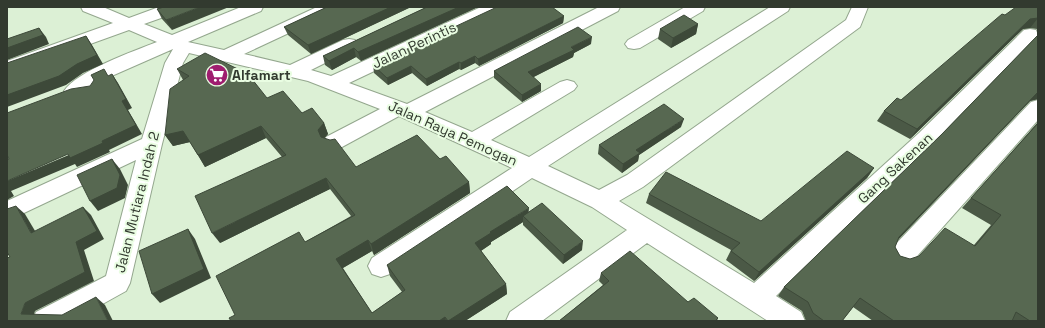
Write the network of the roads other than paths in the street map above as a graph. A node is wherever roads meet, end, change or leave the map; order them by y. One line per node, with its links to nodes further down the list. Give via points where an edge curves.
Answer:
1 (89, 7): 10 (street, Jalan Raya Pemogan, via 113,16)
2 (175, 7): 10 (street)
3 (255, 7): 14 (street)
4 (330, 7): 15 (street)
5 (495, 7): 18 (street, Jalan Perintis)
6 (612, 7): 22 (street)
7 (697, 7): 13 (street)
8 (782, 7): 26 (street)
9 (860, 7): 27 (street, via 854,23 635,181)
10 (134, 15): 14 (street, Jalan Raya Pemogan); 16 (street)
11 (1030, 34): 32 (street, Gang Sakenan, via 926,138)
12 (361, 38): 17 (street)
13 (634, 44)
14 (179, 45): 15 (street, Jalan Raya Pemogan); 20 (street, via 134,73); 25 (street, Jalan Mutiara Indah 2)
15 (224, 57): 17 (street, Jalan Raya Pemogan)
16 (7, 68)
17 (293, 72): 18 (street, Jalan Raya Pemogan)
18 (334, 82): 22 (street, Jalan Raya Pemogan)
19 (567, 86): 23 (street)
20 (54, 98)
21 (1038, 107): 30 (street)
22 (403, 110): 23 (street, Jalan Raya Pemogan); 24 (street)
23 (473, 141): 26 (street, Jalan Raya Pemogan)
24 (334, 142)
25 (151, 144): 28 (street); 34 (street, Jalan Mutiara Indah 2, via 117,283)
26 (532, 168): 27 (street, Jalan Raya Pemogan); 31 (street)
27 (600, 202): 29 (street, Jalan Raya Pemogan)
28 (7, 212)
29 (646, 230): 32 (street, Jalan Raya Pemogan); 35 (street)
30 (901, 256)
31 (381, 266)
32 (756, 298): 33 (street, Jalan Raya Pemogan)
33 (783, 319)
34 (46, 321)
35 (520, 321)

